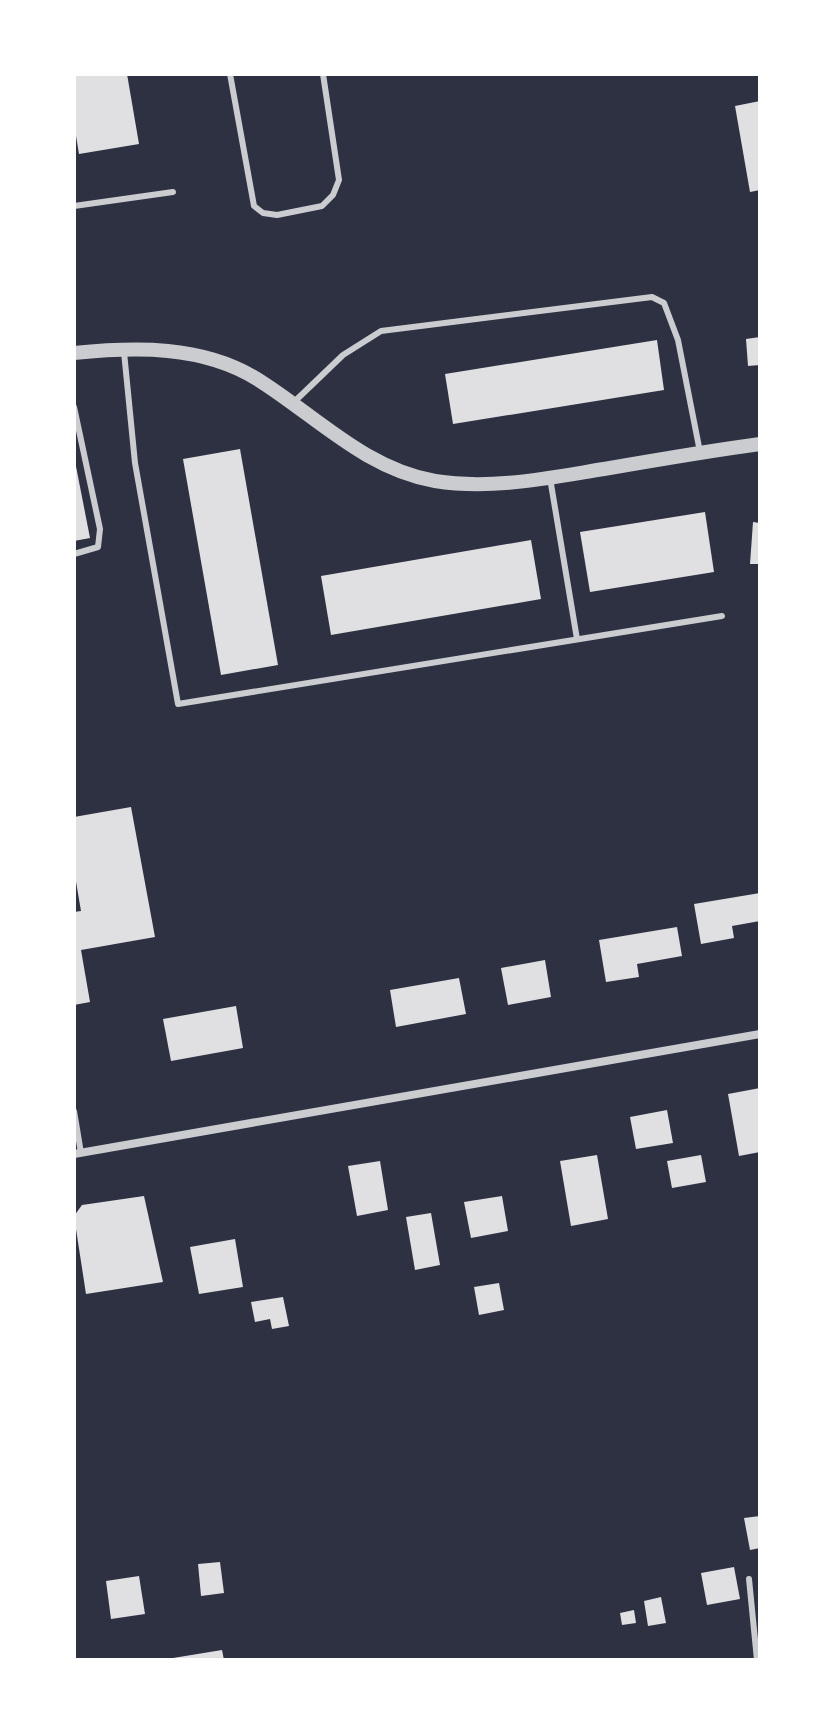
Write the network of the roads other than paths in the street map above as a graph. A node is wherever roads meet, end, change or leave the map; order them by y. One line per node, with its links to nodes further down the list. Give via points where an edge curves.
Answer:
1 (230, 74): 2 (lane, via 254,206 277,215 322,206 339,180)
2 (323, 74)
3 (173, 192): 4 (lane)
4 (74, 206)
5 (123, 348): 6 (street); 7 (street, via 169,350 212,360 254,377); 14 (lane, via 135,463 178,704)
6 (74, 353)
7 (293, 403): 10 (lane, via 343,355 381,331 652,297 664,303 678,340); 11 (street, via 386,465 433,481 484,485)
8 (74, 410): 12 (lane, via 100,529 98,547)
9 (760, 444): 10 (street)
10 (700, 452): 11 (street)
11 (550, 478): 14 (lane)
12 (74, 554)
13 (722, 616): 14 (lane)
14 (577, 639)
15 (760, 1034): 17 (street)
16 (74, 1111): 17 (lane)
17 (78, 1154)
18 (749, 1579): 19 (lane)
19 (757, 1660)

